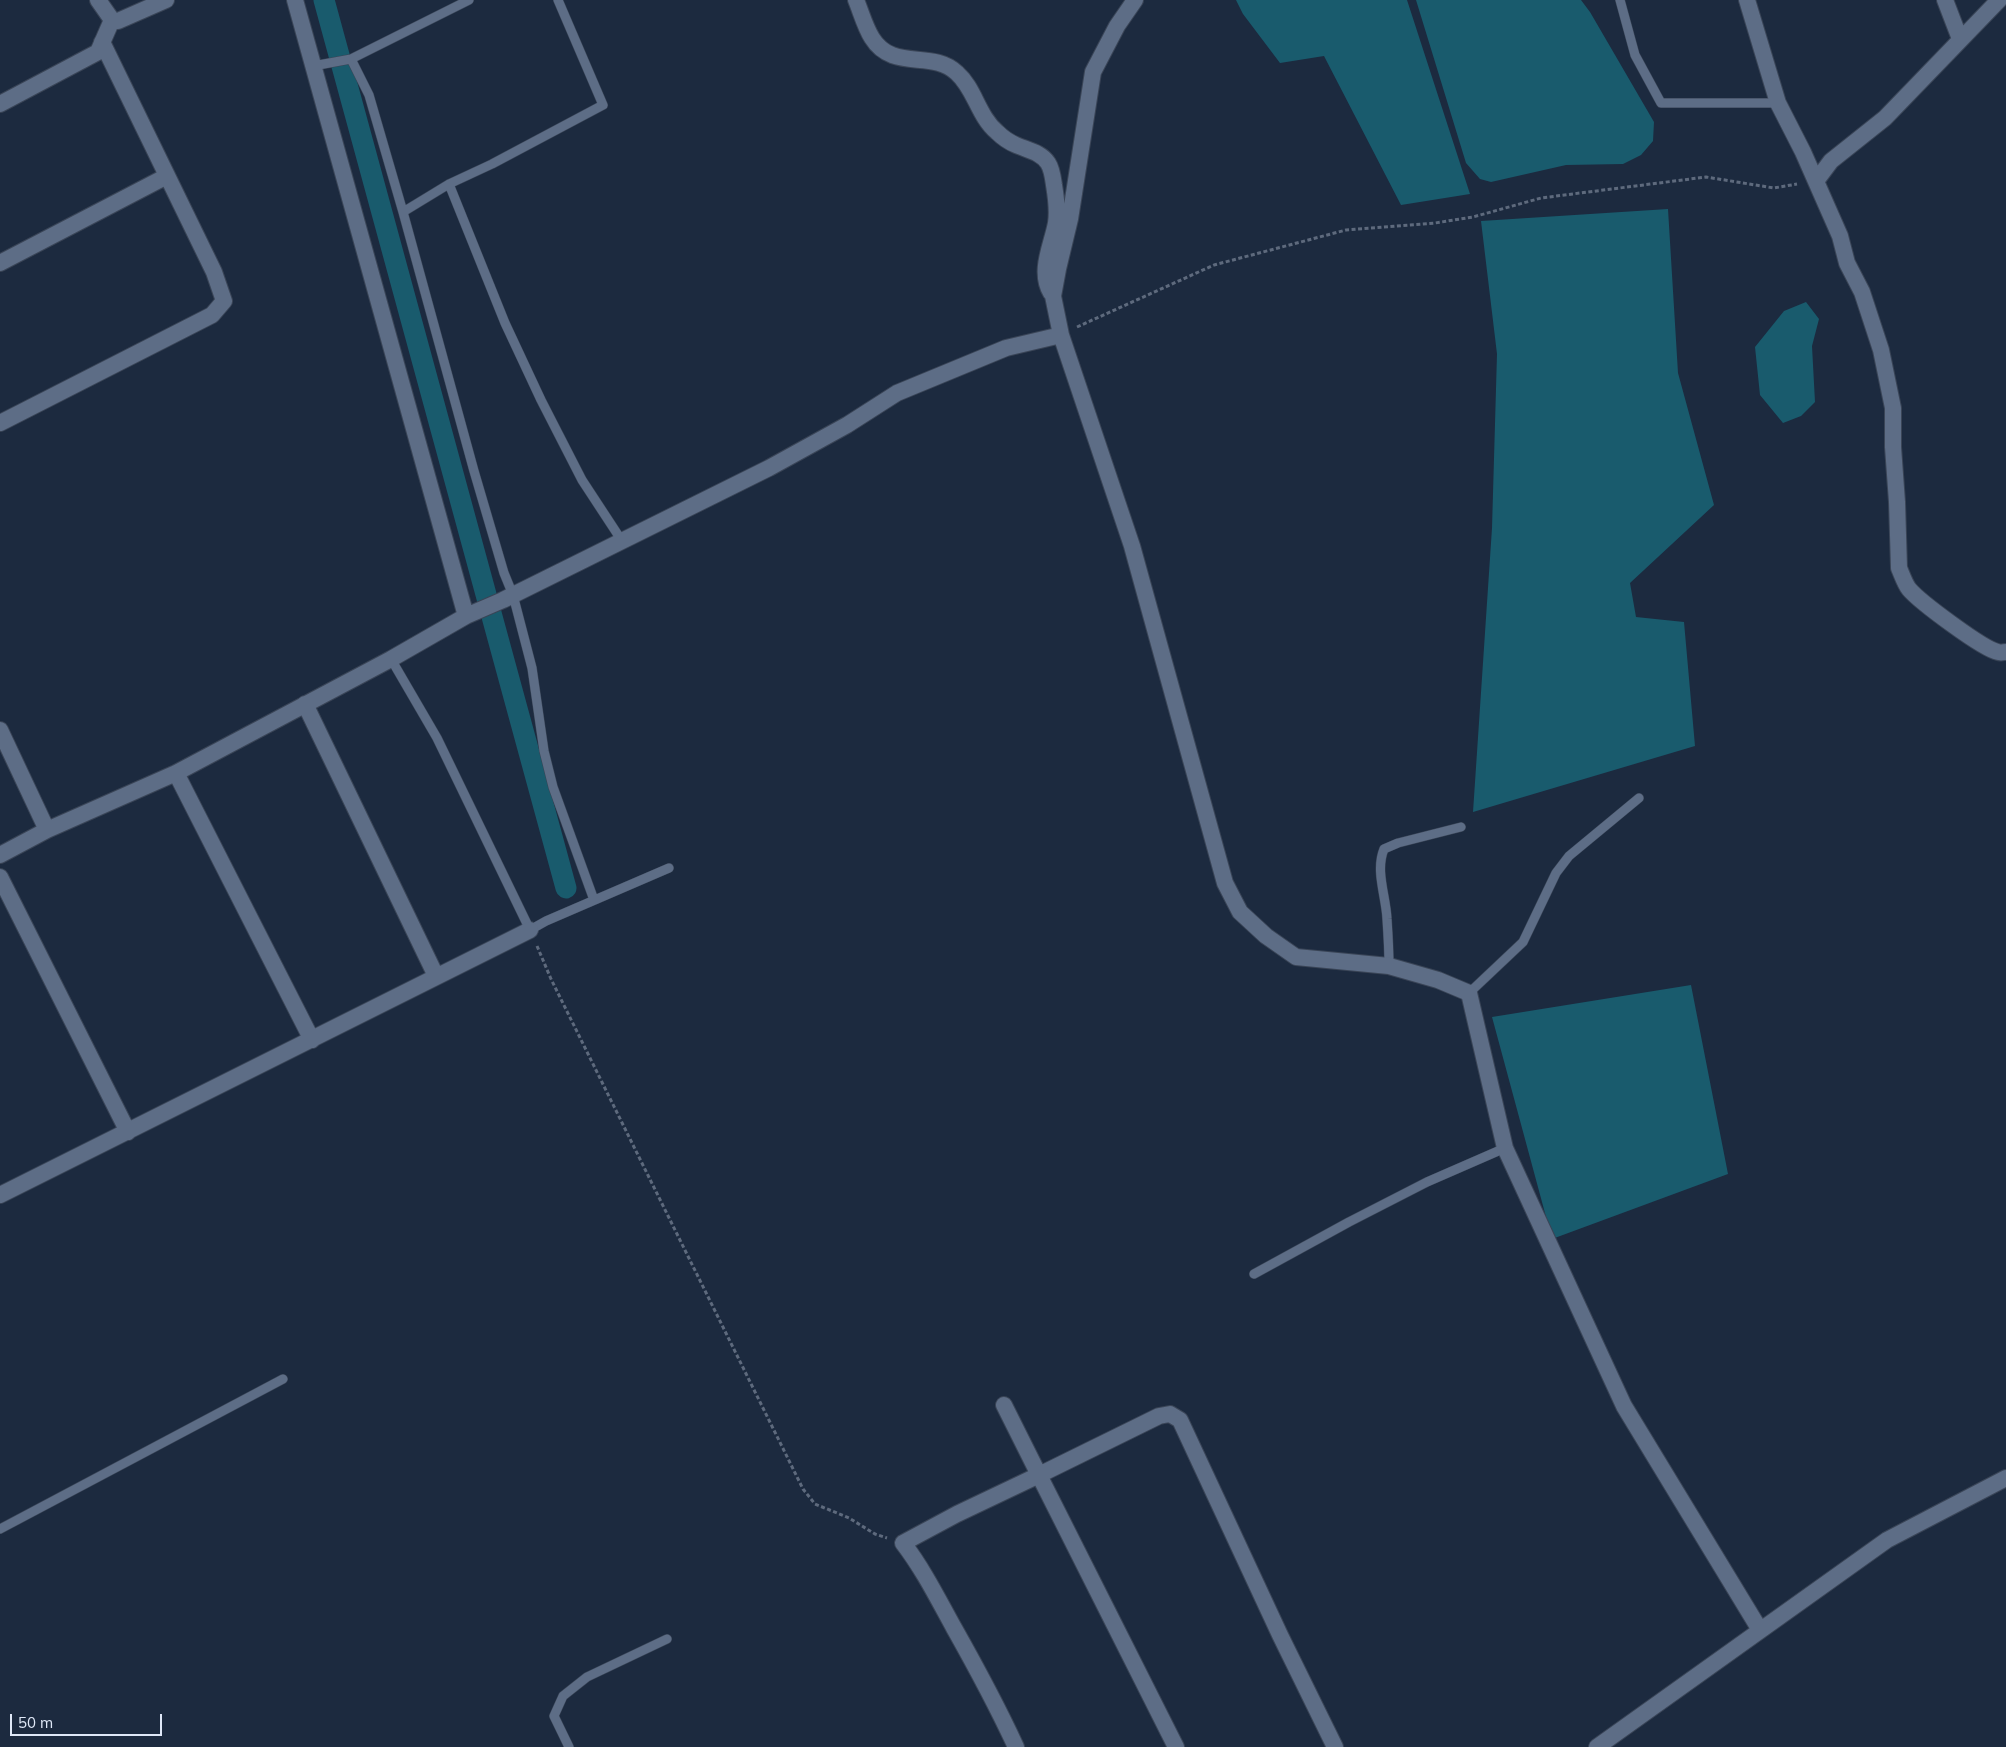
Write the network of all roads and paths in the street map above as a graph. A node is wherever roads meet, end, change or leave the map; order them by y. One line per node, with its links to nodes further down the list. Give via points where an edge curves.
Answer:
1 (98, 0): 12 (street)
2 (166, 0): 12 (street, via 127,18)
3 (295, 0): 16 (street)
4 (469, 0): 15 (lane)
5 (558, 0): 21 (lane, via 603,105)
6 (856, 0): 24 (street, via 878,46 902,59 931,60 956,72 996,132 1044,158 1049,164 1056,221 1045,268)
7 (1135, 0): 24 (street, via 1093,72 1070,219)
8 (1620, 0): 17 (lane, via 1635,54 1661,103)
9 (1747, 0): 17 (street)
10 (1945, 0): 13 (street)
11 (1999, 0): 13 (street)
12 (112, 20): 14 (street)
13 (1960, 39): 20 (street, via 1885,118 1831,161)
14 (102, 42): 18 (street, via 98,52); 19 (street)
15 (351, 60): 16 (lane); 22 (lane, via 369,95)
16 (313, 66): 29 (street)
17 (1778, 103): 20 (street)
18 (0, 104)
19 (167, 176): 23 (street); 26 (street, via 214,272 224,301 212,315)
20 (1816, 181): 25 (path, via 1774,188 1706,177 1541,198 1473,217 1435,223 1346,230 1214,265); 30 (street, via 1840,236 1847,263 1862,292 1881,350 1893,408 1899,568 1902,576 1908,588 1928,606 1987,647)
21 (448, 184): 22 (lane); 27 (lane, via 505,324 541,400 582,480)
22 (404, 212): 28 (lane, via 504,574)
23 (0, 263)
24 (1053, 296): 25 (street)
25 (1061, 334): 27 (street, via 1006,348 896,393 847,425 769,468); 43 (street, via 1132,546 1226,883 1240,912 1296,957)
26 (0, 423)
27 (622, 541): 28 (street)
28 (501, 601): 29 (street); 41 (lane, via 532,668 544,751 553,787)
29 (466, 616): 31 (street)
30 (2006, 652)
31 (391, 659): 32 (street); 42 (lane, via 437,738)
32 (305, 704): 34 (street); 44 (street)
33 (0, 730): 37 (street)
34 (176, 773): 37 (street); 46 (street)
35 (1639, 798): 45 (lane, via 1569,856 1556,872 1524,942)
36 (1461, 827): 43 (lane, via 1384,849 1380,873 1387,917)
37 (47, 830): 38 (street)
38 (0, 855)
39 (669, 868): 41 (lane)
40 (0, 878): 47 (street)
41 (594, 900): 42 (lane)
42 (530, 930): 44 (street); 56 (path, via 803,1489 816,1504 875,1534)
43 (1389, 966): 45 (street)
44 (436, 976): 46 (street)
45 (1469, 993): 48 (street)
46 (312, 1040): 47 (street)
47 (128, 1132): 49 (street)
48 (1505, 1148): 50 (lane, via 1410,1191); 57 (street, via 1624,1406)
49 (2, 1188)
50 (1254, 1274)
51 (283, 1379): 55 (lane)
52 (1004, 1405): 53 (street)
53 (1039, 1475): 56 (street); 61 (street); 62 (street, via 1158,1416 1170,1414 1180,1420)
54 (2006, 1478): 57 (street, via 1887,1540)
55 (0, 1529)
56 (902, 1543): 60 (street, via 916,1560 942,1605)
57 (1760, 1630): 63 (street)
58 (667, 1640): 59 (lane, via 587,1677 563,1696 554,1716)
59 (569, 1747)
60 (1016, 1747)
61 (1176, 1747)
62 (1336, 1747)
63 (1596, 1747)

